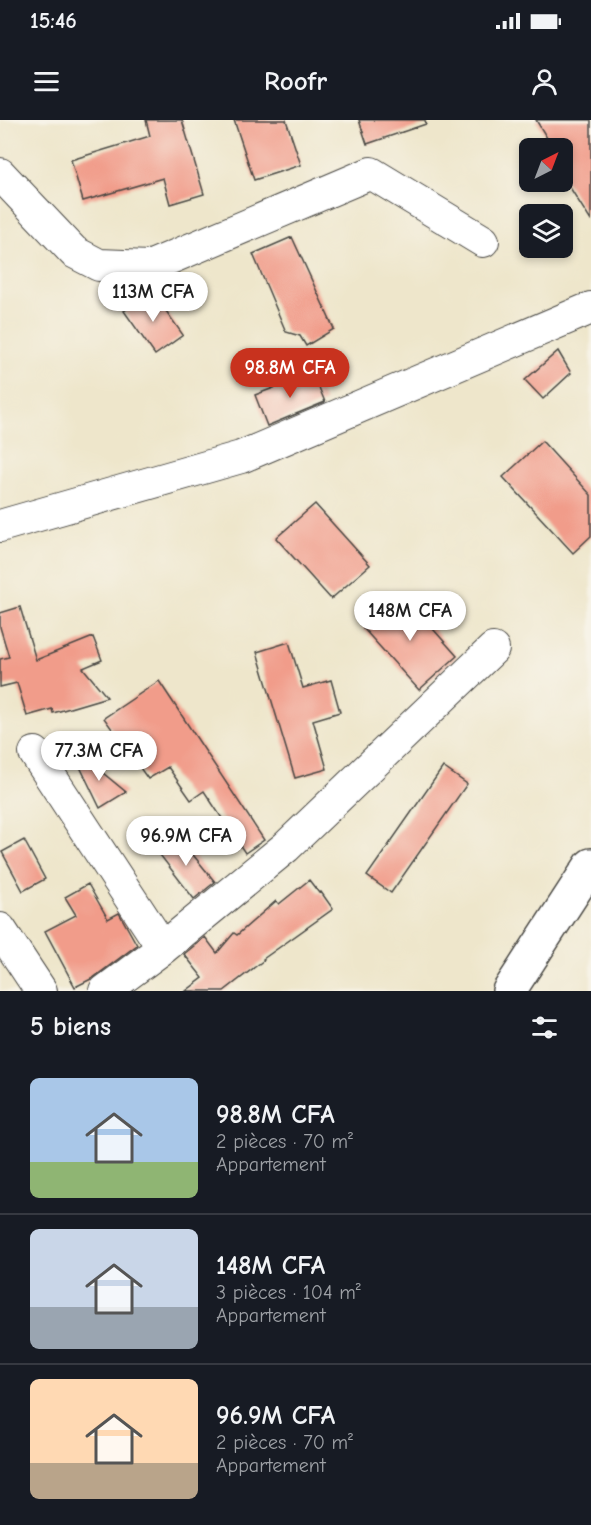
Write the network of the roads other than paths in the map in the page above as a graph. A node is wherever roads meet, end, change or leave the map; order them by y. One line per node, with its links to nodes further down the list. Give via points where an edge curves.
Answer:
1 (0, 174): 2 (street, via 74,252 99,265 148,267 371,172)
2 (483, 241)
3 (591, 308): 4 (street, via 241,457)
4 (0, 526)
5 (493, 649): 9 (street, via 286,847)
6 (36, 753): 9 (street)
7 (591, 866): 12 (main road)
8 (0, 929): 10 (street)
9 (163, 948): 11 (street)
10 (41, 991)
11 (105, 991)
12 (509, 991)

